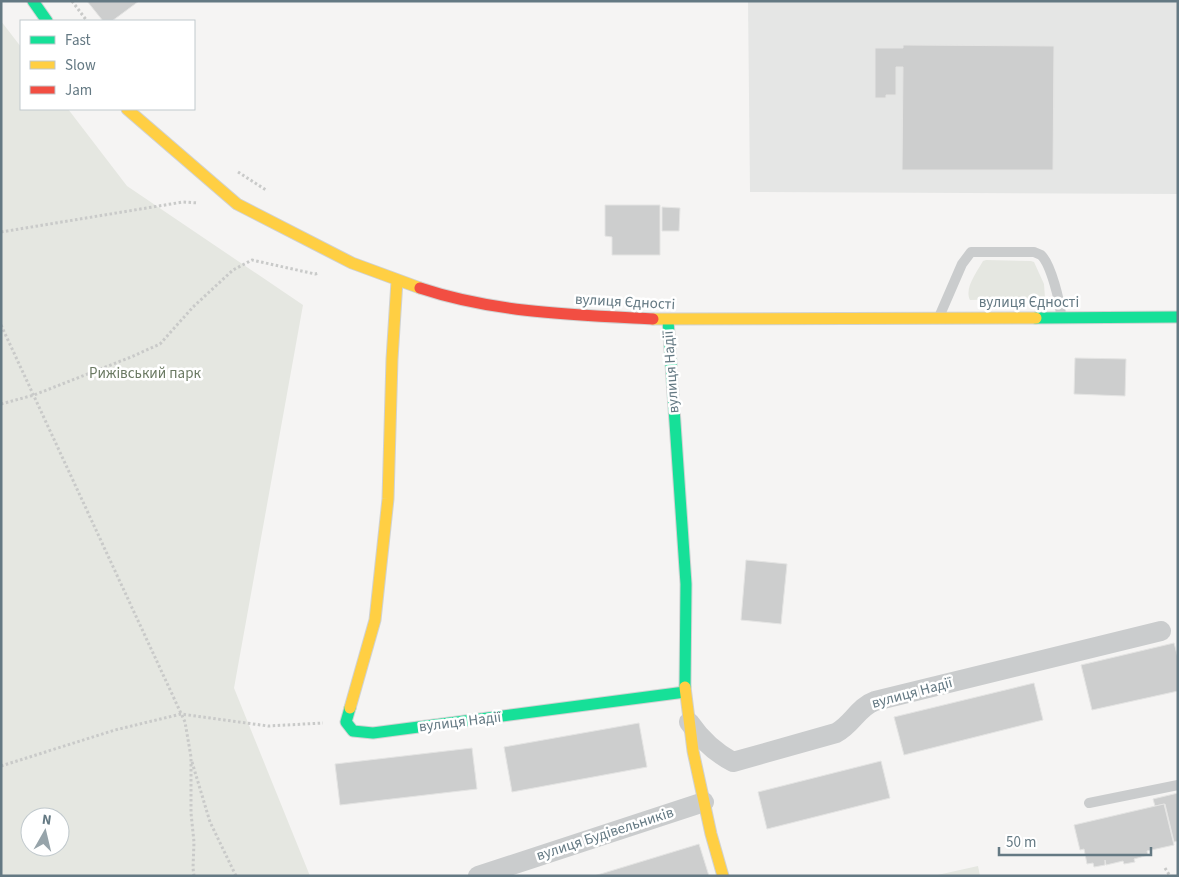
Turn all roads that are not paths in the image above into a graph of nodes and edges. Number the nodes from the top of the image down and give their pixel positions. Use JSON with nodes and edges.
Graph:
{"nodes":[{"id":1,"x":33,"y":1,"type":"edge"},
{"id":2,"x":46,"y":20,"type":"edge"},
{"id":3,"x":128,"y":110,"type":"edge"},
{"id":4,"x":398,"y":282,"type":"junction"},
{"id":5,"x":1178,"y":316,"type":"edge"},
{"id":6,"x":1061,"y":317,"type":"junction"},
{"id":7,"x":939,"y":318,"type":"junction"},
{"id":8,"x":668,"y":320,"type":"junction"},
{"id":9,"x":1161,"y":631,"type":"dead end"},
{"id":10,"x":685,"y":692,"type":"junction"},
{"id":11,"x":689,"y":722,"type":"junction"},
{"id":12,"x":1178,"y":785,"type":"edge"},
{"id":13,"x":704,"y":802,"type":"junction"},
{"id":14,"x":1090,"y":802,"type":"dead end"},
{"id":15,"x":478,"y":876,"type":"edge"},
{"id":16,"x":724,"y":876,"type":"edge"}],
"edges":[{"from":1,"to":2,"type":"street"},
{"from":3,"to":4,"type":"street","name":"вулиця Єдності"},
{"from":4,"to":8,"type":"street","name":"вулиця Єдності"},
{"from":4,"to":10,"type":"street","name":"вулиця Надії"},
{"from":5,"to":6,"type":"street","name":"вулиця Єдності"},
{"from":6,"to":7,"type":"street","name":"вулиця Єдності"},
{"from":6,"to":7,"type":"lane"},
{"from":7,"to":8,"type":"street","name":"вулиця Єдності"},
{"from":8,"to":10,"type":"street","name":"вулиця Надії"},
{"from":9,"to":11,"type":"street","name":"вулиця Надії"},
{"from":10,"to":11,"type":"street","name":"вулиця Надії"},
{"from":11,"to":13,"type":"street","name":"вулиця Надії"},
{"from":12,"to":14,"type":"lane"},
{"from":13,"to":15,"type":"street","name":"вулиця Будівельників"},
{"from":13,"to":16,"type":"street","name":"вулиця Надії"}]}
